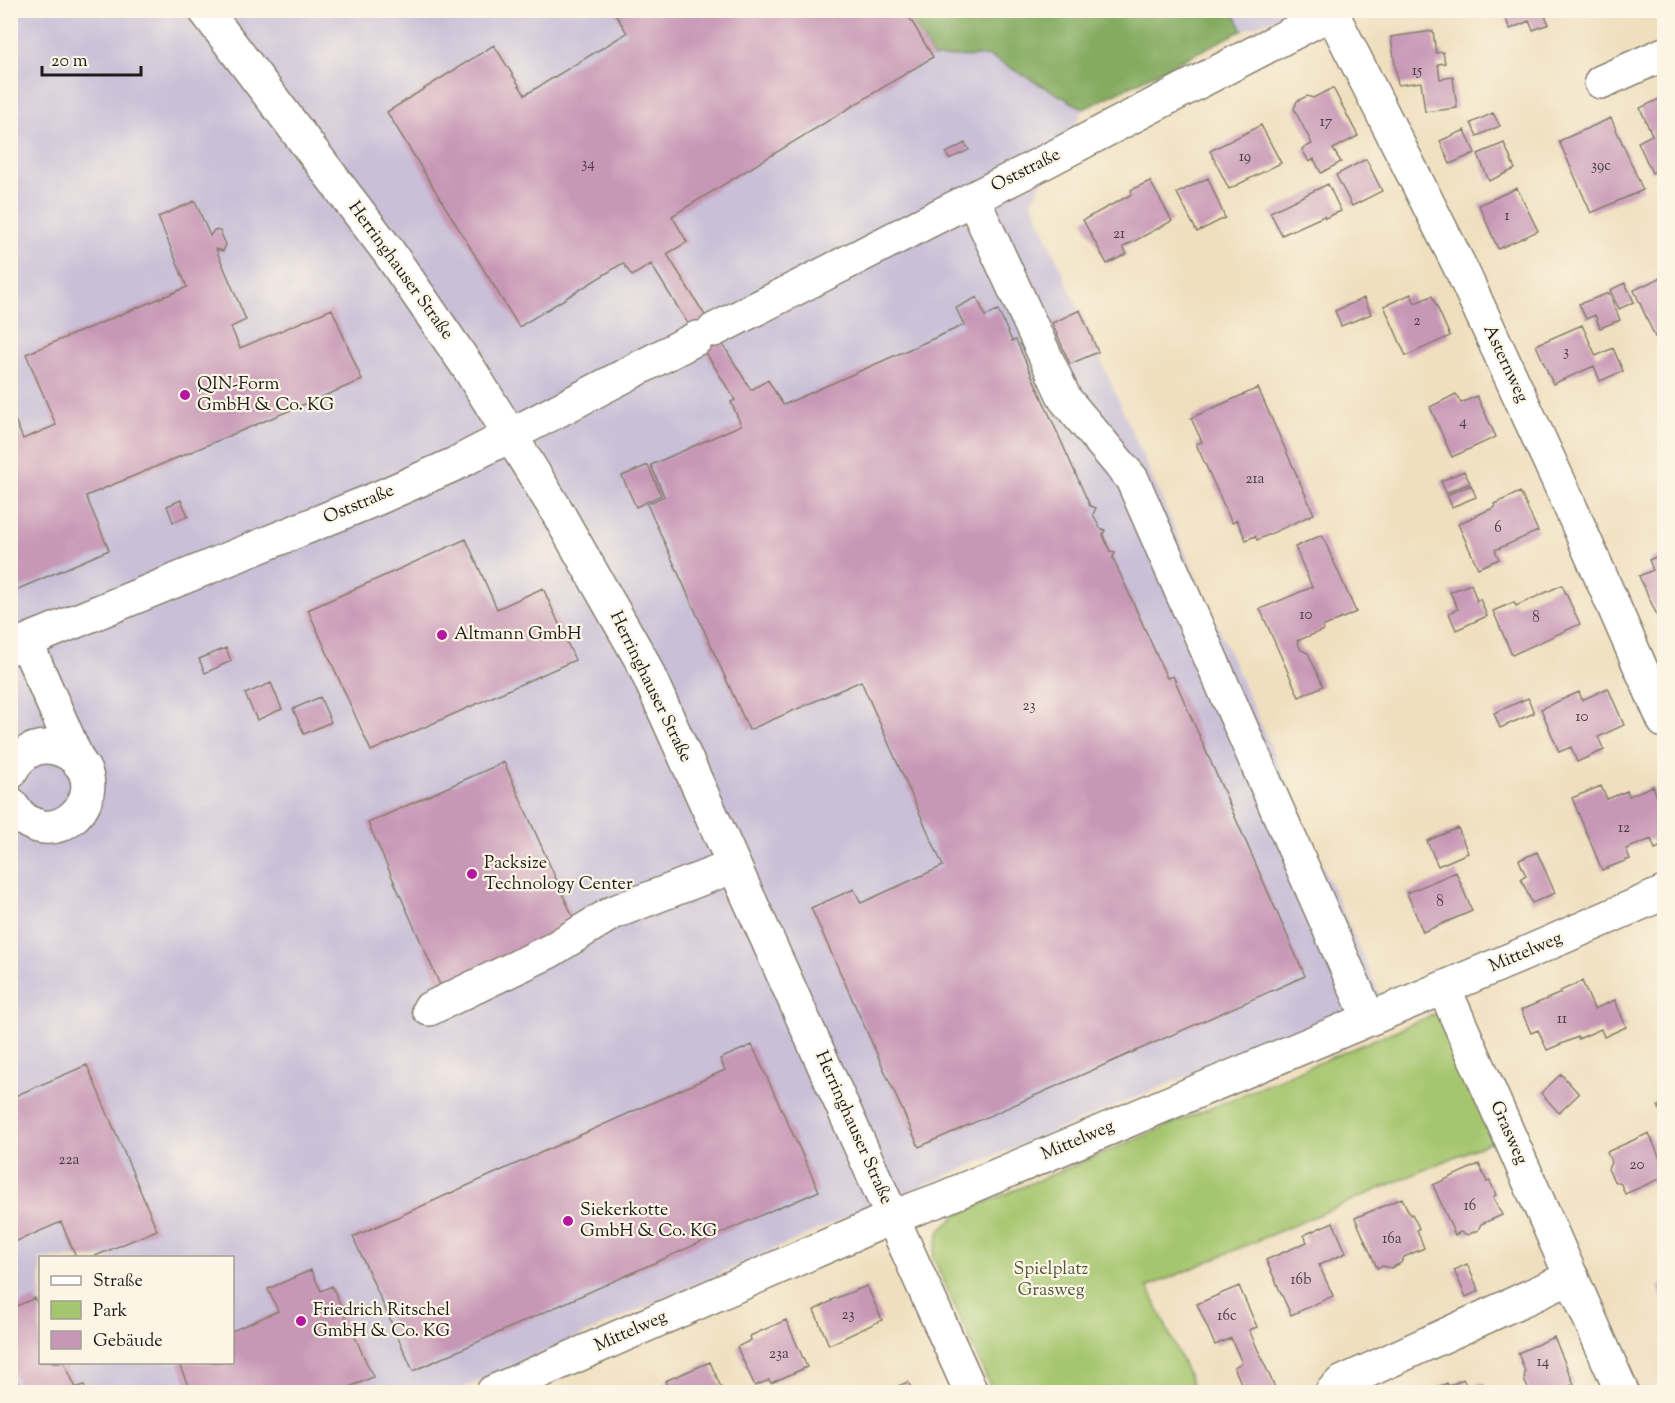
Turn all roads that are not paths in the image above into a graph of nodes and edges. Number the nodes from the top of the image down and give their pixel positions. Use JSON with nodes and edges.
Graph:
{"nodes":[{"id":1,"x":205,"y":10,"type":"edge"},
{"id":2,"x":1335,"y":12,"type":"edge"},
{"id":3,"x":1665,"y":54,"type":"edge"},
{"id":4,"x":1600,"y":82,"type":"dead end"},
{"id":5,"x":973,"y":199,"type":"junction"},
{"id":6,"x":511,"y":435,"type":"junction"},
{"id":7,"x":18,"y":645,"type":"edge"},
{"id":8,"x":1665,"y":721,"type":"edge"},
{"id":9,"x":80,"y":763,"type":"junction"},
{"id":10,"x":10,"y":773,"type":"edge"},
{"id":11,"x":10,"y":803,"type":"edge"},
{"id":12,"x":734,"y":866,"type":"junction"},
{"id":13,"x":1665,"y":893,"type":"edge"},
{"id":14,"x":1444,"y":988,"type":"junction"},
{"id":15,"x":429,"y":1009,"type":"dead end"},
{"id":16,"x":1369,"y":1019,"type":"junction"},
{"id":17,"x":893,"y":1217,"type":"junction"},
{"id":18,"x":1572,"y":1277,"type":"junction"},
{"id":19,"x":492,"y":1392,"type":"edge"},
{"id":20,"x":971,"y":1392,"type":"edge"},
{"id":21,"x":1332,"y":1392,"type":"edge"},
{"id":22,"x":1622,"y":1392,"type":"edge"}],
"edges":[{"from":1,"to":6,"type":"street","name":"Herringhauser Straße"},
{"from":2,"to":5,"type":"street","name":"Oststraße"},
{"from":2,"to":8,"type":"street","name":"Asternweg"},
{"from":3,"to":4,"type":"street"},
{"from":5,"to":6,"type":"street","name":"Oststraße"},
{"from":5,"to":16,"type":"street"},
{"from":6,"to":7,"type":"street","name":"Oststraße"},
{"from":6,"to":12,"type":"street","name":"Herringhauser Straße"},
{"from":7,"to":9,"type":"street"},
{"from":9,"to":10,"type":"street"},
{"from":9,"to":11,"type":"street"},
{"from":12,"to":15,"type":"street"},
{"from":12,"to":17,"type":"street","name":"Herringhauser Straße"},
{"from":13,"to":14,"type":"street","name":"Mittelweg"},
{"from":14,"to":16,"type":"street","name":"Mittelweg"},
{"from":14,"to":18,"type":"street","name":"Grasweg"},
{"from":16,"to":17,"type":"street","name":"Mittelweg"},
{"from":17,"to":19,"type":"street","name":"Mittelweg"},
{"from":17,"to":20,"type":"street","name":"Herringhauser Straße"},
{"from":18,"to":21,"type":"street"},
{"from":18,"to":22,"type":"street","name":"Grasweg"}]}
